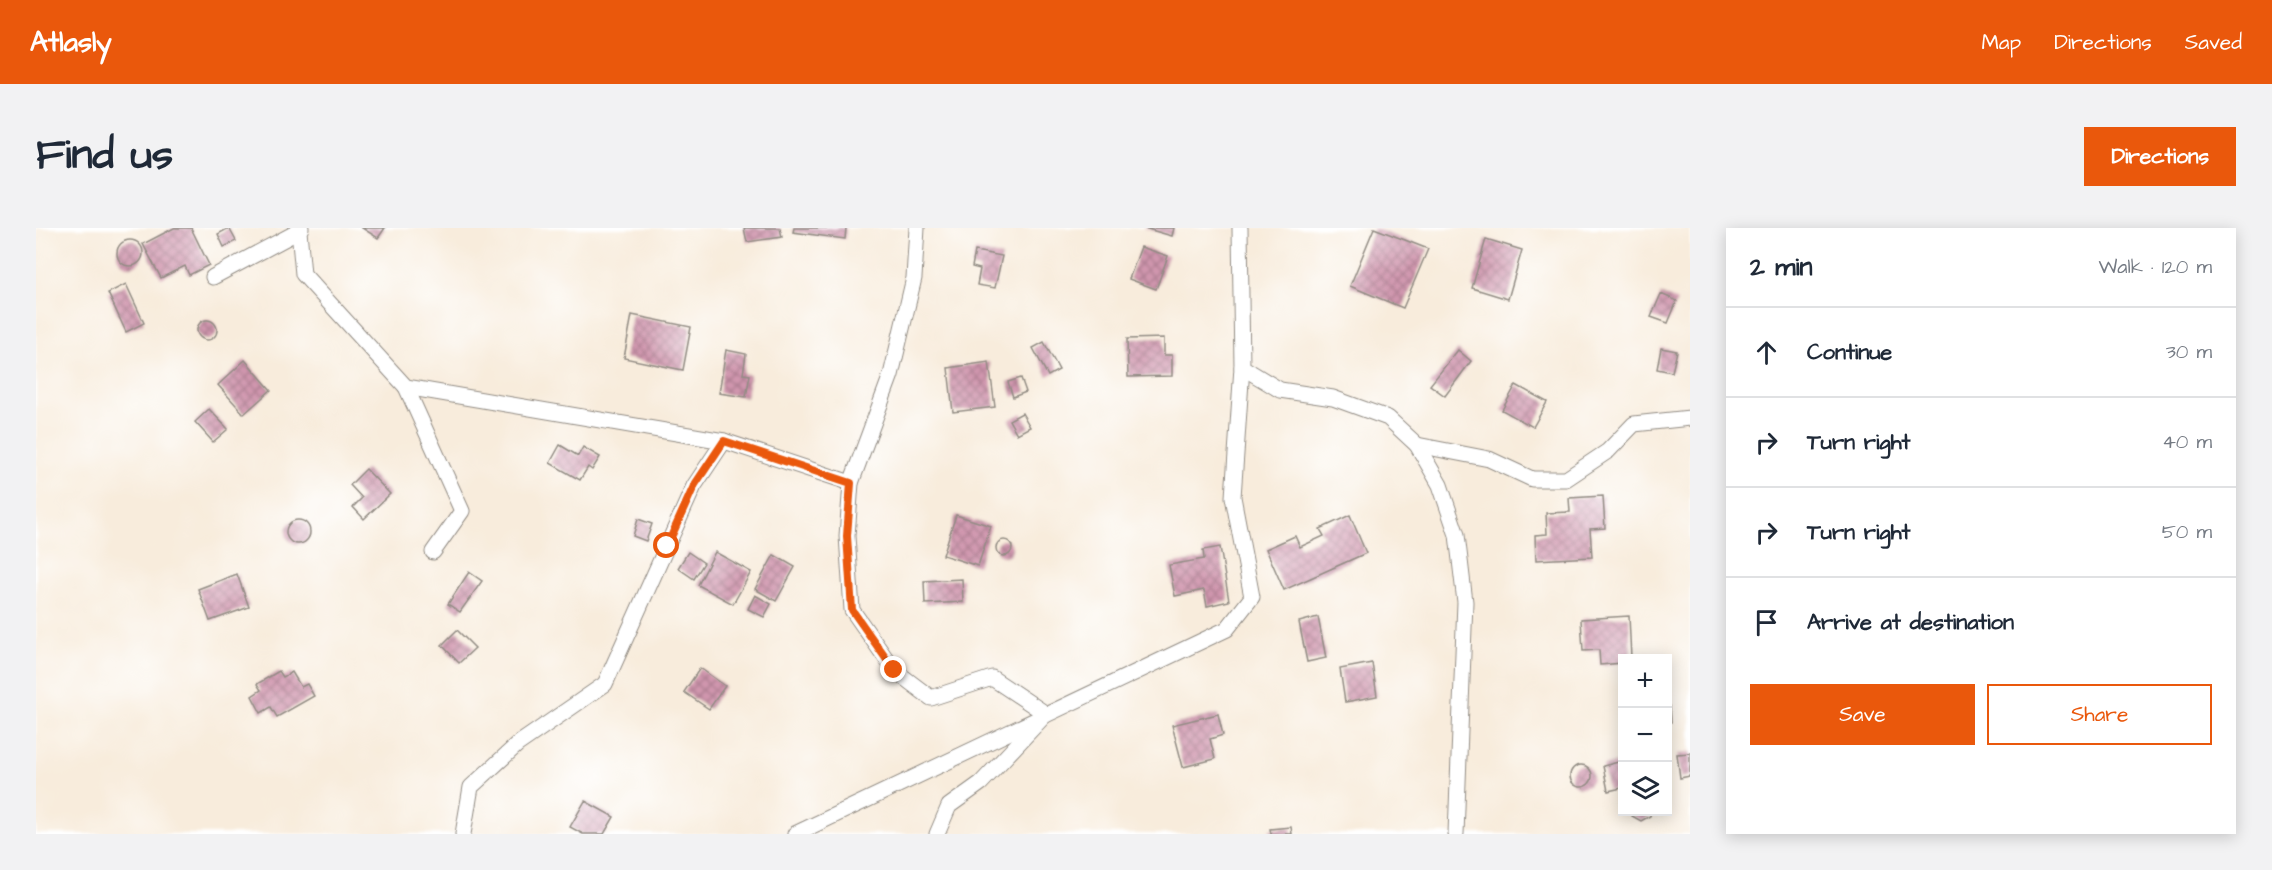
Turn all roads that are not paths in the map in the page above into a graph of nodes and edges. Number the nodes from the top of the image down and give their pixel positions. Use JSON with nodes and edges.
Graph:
{"nodes":[{"id":1,"x":917,"y":228,"type":"edge"},
{"id":2,"x":1240,"y":228,"type":"edge"},
{"id":3,"x":300,"y":229,"type":"edge"},
{"id":4,"x":213,"y":278,"type":"dead end"},
{"id":5,"x":1242,"y":368,"type":"junction"},
{"id":6,"x":406,"y":387,"type":"junction"},
{"id":7,"x":1690,"y":418,"type":"edge"},
{"id":8,"x":724,"y":441,"type":"junction"},
{"id":9,"x":1417,"y":445,"type":"junction"},
{"id":10,"x":851,"y":483,"type":"junction"},
{"id":11,"x":433,"y":552,"type":"dead end"},
{"id":12,"x":1046,"y":714,"type":"junction"},
{"id":13,"x":463,"y":834,"type":"edge"},
{"id":14,"x":795,"y":834,"type":"edge"},
{"id":15,"x":937,"y":834,"type":"edge"},
{"id":16,"x":1456,"y":834,"type":"edge"}],
"edges":[{"from":1,"to":10,"type":"lane"},
{"from":2,"to":5,"type":"lane"},
{"from":3,"to":4,"type":"lane"},
{"from":3,"to":6,"type":"lane"},
{"from":5,"to":9,"type":"lane"},
{"from":5,"to":12,"type":"lane"},
{"from":6,"to":8,"type":"lane"},
{"from":6,"to":11,"type":"lane"},
{"from":7,"to":9,"type":"lane"},
{"from":8,"to":10,"type":"lane"},
{"from":8,"to":13,"type":"lane"},
{"from":9,"to":16,"type":"lane"},
{"from":10,"to":12,"type":"lane"},
{"from":12,"to":14,"type":"lane"},
{"from":12,"to":15,"type":"lane"}]}
